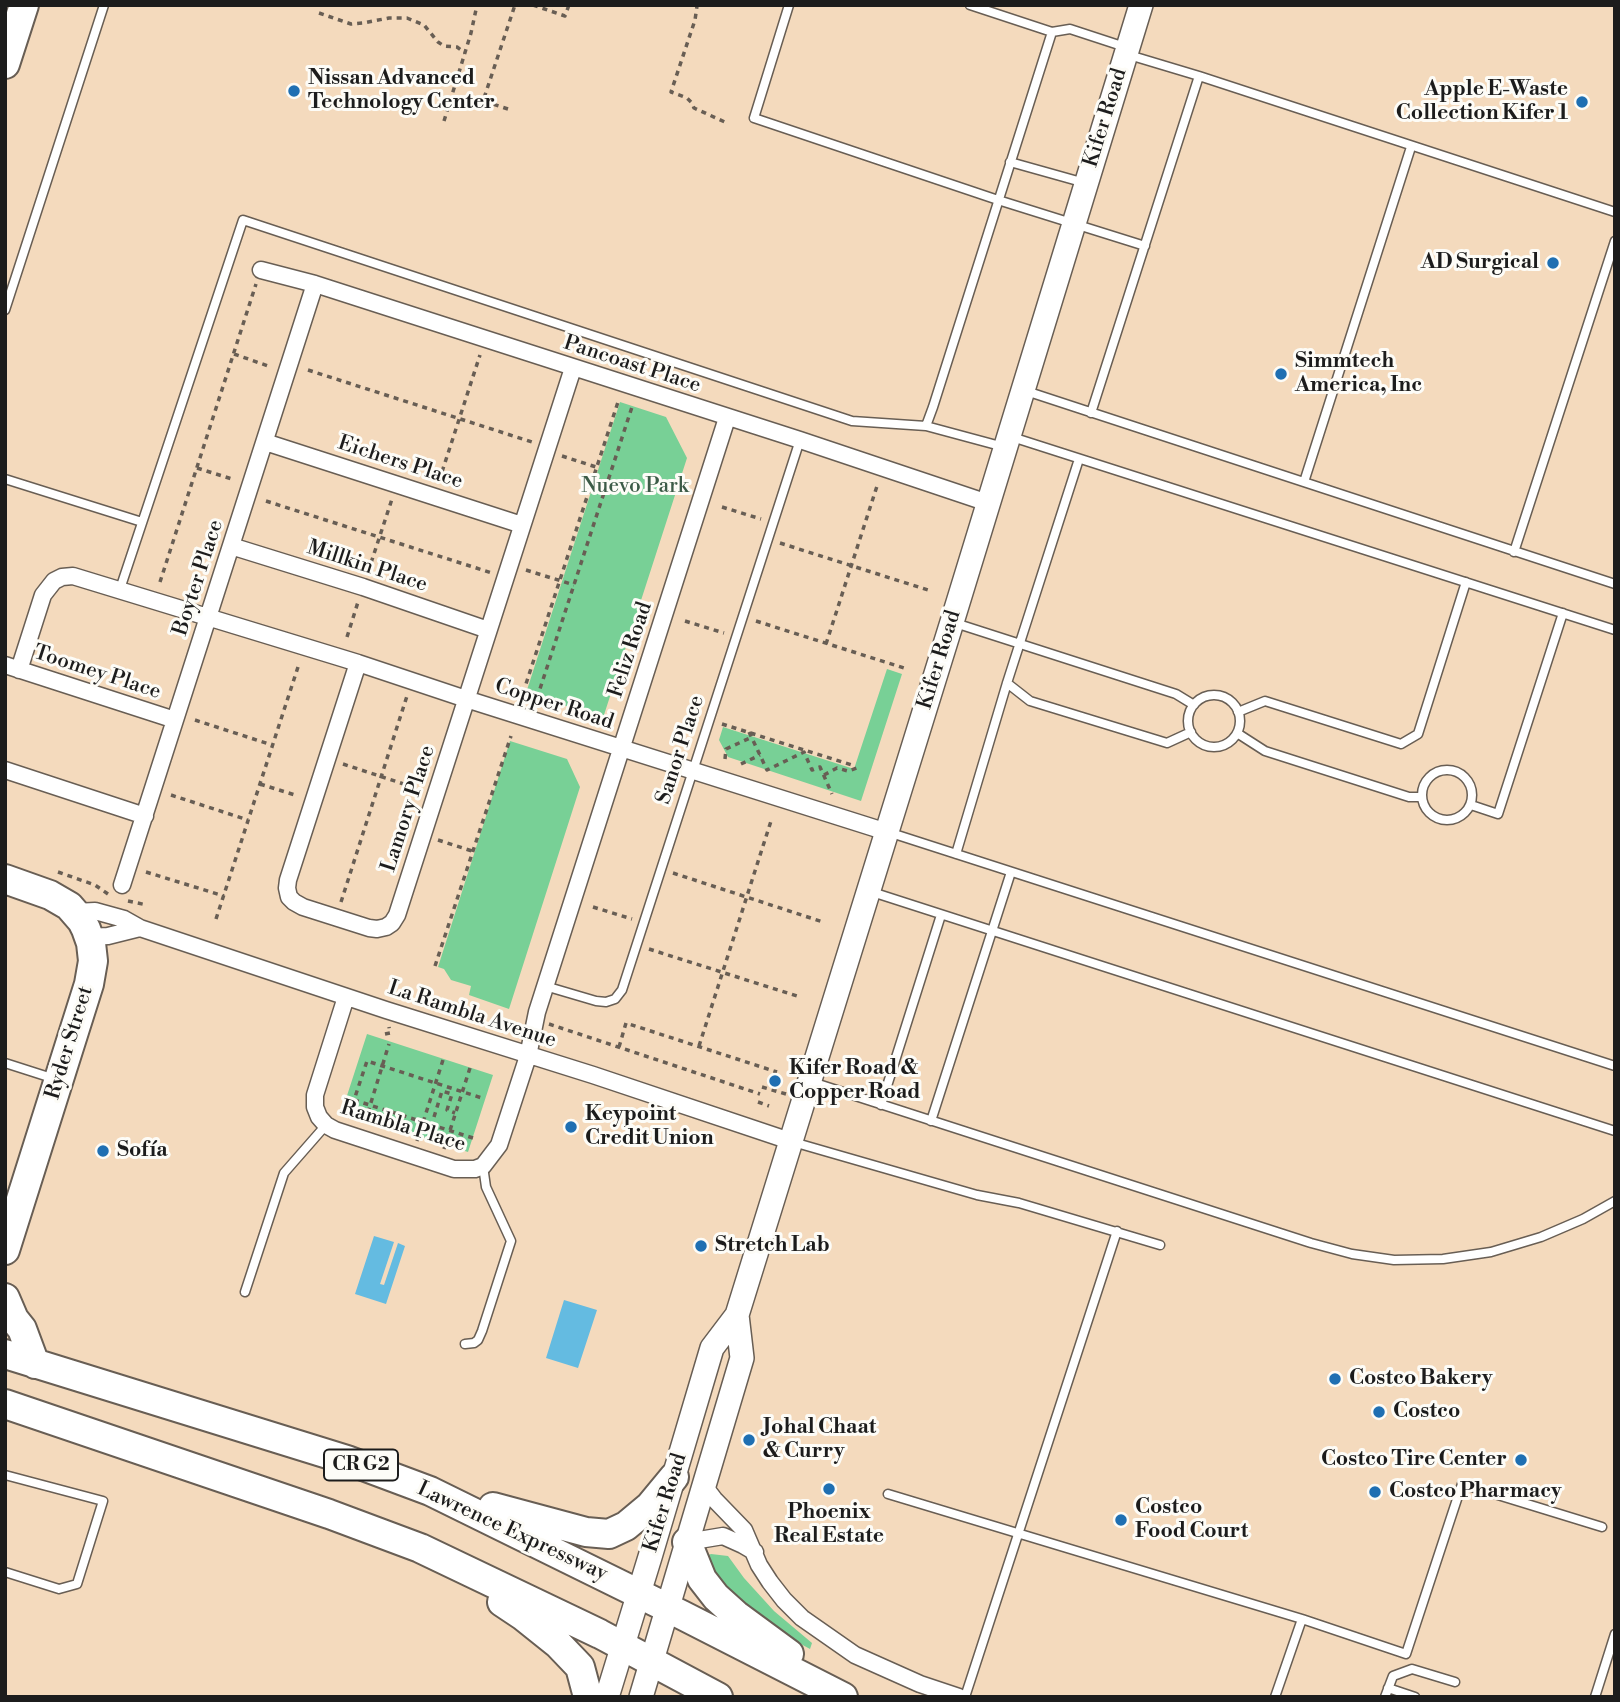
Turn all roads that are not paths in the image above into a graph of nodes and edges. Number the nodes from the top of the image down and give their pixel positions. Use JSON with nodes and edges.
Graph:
{"nodes":[{"id":1,"x":24,"y":5,"type":"edge"},
{"id":2,"x":104,"y":5,"type":"edge"},
{"id":3,"x":789,"y":5,"type":"edge"},
{"id":4,"x":970,"y":5,"type":"edge"},
{"id":5,"x":1141,"y":5,"type":"edge"},
{"id":6,"x":1052,"y":32,"type":"junction"},
{"id":7,"x":1127,"y":51,"type":"junction"},
{"id":8,"x":5,"y":64,"type":"edge"},
{"id":9,"x":1199,"y":76,"type":"junction"},
{"id":10,"x":1411,"y":147,"type":"junction"},
{"id":11,"x":1010,"y":162,"type":"junction"},
{"id":12,"x":1086,"y":184,"type":"junction"},
{"id":13,"x":998,"y":200,"type":"junction"},
{"id":14,"x":1615,"y":212,"type":"edge"},
{"id":15,"x":1074,"y":224,"type":"junction"},
{"id":16,"x":1615,"y":241,"type":"edge"},
{"id":17,"x":1145,"y":246,"type":"junction"},
{"id":18,"x":261,"y":270,"type":"road end"},
{"id":19,"x":315,"y":284,"type":"junction"},
{"id":20,"x":5,"y":310,"type":"edge"},
{"id":21,"x":573,"y":368,"type":"junction"},
{"id":22,"x":1023,"y":390,"type":"junction"},
{"id":23,"x":1091,"y":413,"type":"junction"},
{"id":24,"x":727,"y":418,"type":"junction"},
{"id":25,"x":926,"y":426,"type":"junction"},
{"id":26,"x":800,"y":440,"type":"junction"},
{"id":27,"x":264,"y":442,"type":"junction"},
{"id":28,"x":1007,"y":442,"type":"junction"},
{"id":29,"x":1079,"y":459,"type":"junction"},
{"id":30,"x":5,"y":479,"type":"edge"},
{"id":31,"x":1304,"y":482,"type":"junction"},
{"id":32,"x":988,"y":503,"type":"junction"},
{"id":33,"x":142,"y":522,"type":"junction"},
{"id":34,"x":522,"y":525,"type":"junction"},
{"id":35,"x":231,"y":546,"type":"junction"},
{"id":36,"x":1514,"y":552,"type":"junction"},
{"id":37,"x":1466,"y":582,"type":"junction"},
{"id":38,"x":1615,"y":584,"type":"edge"},
{"id":39,"x":120,"y":589,"type":"junction"},
{"id":40,"x":1563,"y":613,"type":"junction"},
{"id":41,"x":208,"y":616,"type":"junction"},
{"id":42,"x":952,"y":622,"type":"junction"},
{"id":43,"x":1615,"y":629,"type":"edge"},
{"id":44,"x":488,"y":630,"type":"junction"},
{"id":45,"x":1020,"y":645,"type":"junction"},
{"id":46,"x":358,"y":663,"type":"junction"},
{"id":47,"x":12,"y":668,"type":"edge"},
{"id":48,"x":1007,"y":683,"type":"junction"},
{"id":49,"x":466,"y":699,"type":"junction"},
{"id":50,"x":1194,"y":705,"type":"junction"},
{"id":51,"x":1238,"y":712,"type":"junction"},
{"id":52,"x":176,"y":720,"type":"junction"},
{"id":53,"x":1191,"y":732,"type":"junction"},
{"id":54,"x":1237,"y":733,"type":"junction"},
{"id":55,"x":621,"y":748,"type":"junction"},
{"id":56,"x":5,"y":770,"type":"edge"},
{"id":57,"x":692,"y":771,"type":"junction"},
{"id":58,"x":1422,"y":797,"type":"junction"},
{"id":59,"x":1471,"y":805,"type":"junction"},
{"id":60,"x":145,"y":816,"type":"junction"},
{"id":61,"x":887,"y":832,"type":"junction"},
{"id":62,"x":956,"y":854,"type":"junction"},
{"id":63,"x":1011,"y":872,"type":"junction"},
{"id":64,"x":5,"y":879,"type":"edge"},
{"id":65,"x":869,"y":892,"type":"junction"},
{"id":66,"x":121,"y":895,"type":"road end"},
{"id":67,"x":75,"y":912,"type":"junction"},
{"id":68,"x":941,"y":915,"type":"junction"},
{"id":69,"x":140,"y":928,"type":"junction"},
{"id":70,"x":992,"y":931,"type":"junction"},
{"id":71,"x":89,"y":937,"type":"junction"},
{"id":72,"x":545,"y":986,"type":"junction"},
{"id":73,"x":346,"y":997,"type":"junction"},
{"id":74,"x":528,"y":1056,"type":"junction"},
{"id":75,"x":5,"y":1063,"type":"edge"},
{"id":76,"x":1615,"y":1066,"type":"edge"},
{"id":77,"x":58,"y":1080,"type":"junction"},
{"id":78,"x":809,"y":1081,"type":"junction"},
{"id":79,"x":881,"y":1105,"type":"junction"},
{"id":80,"x":930,"y":1121,"type":"junction"},
{"id":81,"x":326,"y":1125,"type":"junction"},
{"id":82,"x":1615,"y":1131,"type":"edge"},
{"id":83,"x":790,"y":1142,"type":"junction"},
{"id":84,"x":483,"y":1166,"type":"junction"},
{"id":85,"x":1615,"y":1202,"type":"edge"},
{"id":86,"x":1117,"y":1231,"type":"junction"},
{"id":87,"x":1160,"y":1245,"type":"dead end"},
{"id":88,"x":5,"y":1250,"type":"edge"},
{"id":89,"x":245,"y":1292,"type":"dead end"},
{"id":90,"x":5,"y":1297,"type":"edge"},
{"id":91,"x":737,"y":1315,"type":"junction"},
{"id":92,"x":465,"y":1344,"type":"dead end"},
{"id":93,"x":5,"y":1354,"type":"edge"},
{"id":94,"x":35,"y":1364,"type":"junction"},
{"id":95,"x":5,"y":1404,"type":"edge"},
{"id":96,"x":19,"y":1416,"type":"edge"},
{"id":97,"x":5,"y":1475,"type":"edge"},
{"id":98,"x":674,"y":1477,"type":"junction"},
{"id":99,"x":704,"y":1486,"type":"junction"},
{"id":100,"x":430,"y":1491,"type":"junction"},
{"id":101,"x":888,"y":1494,"type":"dead end"},
{"id":102,"x":1602,"y":1527,"type":"dead end"},
{"id":103,"x":1018,"y":1533,"type":"junction"},
{"id":104,"x":687,"y":1542,"type":"junction"},
{"id":105,"x":421,"y":1548,"type":"junction"},
{"id":106,"x":755,"y":1552,"type":"junction"},
{"id":107,"x":5,"y":1572,"type":"edge"},
{"id":108,"x":638,"y":1593,"type":"junction"},
{"id":109,"x":668,"y":1608,"type":"junction"},
{"id":110,"x":1302,"y":1619,"type":"junction"},
{"id":111,"x":1615,"y":1634,"type":"edge"},
{"id":112,"x":623,"y":1645,"type":"junction"},
{"id":113,"x":652,"y":1662,"type":"junction"},
{"id":114,"x":1455,"y":1682,"type":"dead end"},
{"id":115,"x":1387,"y":1693,"type":"edge"},
{"id":116,"x":588,"y":1697,"type":"edge"},
{"id":117,"x":607,"y":1697,"type":"edge"},
{"id":118,"x":641,"y":1697,"type":"edge"},
{"id":119,"x":718,"y":1697,"type":"edge"},
{"id":120,"x":842,"y":1697,"type":"edge"},
{"id":121,"x":848,"y":1697,"type":"edge"},
{"id":122,"x":959,"y":1697,"type":"edge"},
{"id":123,"x":965,"y":1697,"type":"edge"},
{"id":124,"x":1275,"y":1697,"type":"edge"},
{"id":125,"x":1415,"y":1697,"type":"edge"},
{"id":126,"x":1595,"y":1697,"type":"edge"}],
"edges":[{"from":1,"to":8,"type":"highway"},
{"from":2,"to":20,"type":"lane"},
{"from":3,"to":13,"type":"lane"},
{"from":4,"to":6,"type":"lane"},
{"from":5,"to":7,"type":"main road","name":"Kifer Road"},
{"from":6,"to":7,"type":"lane"},
{"from":6,"to":11,"type":"lane"},
{"from":7,"to":9,"type":"lane"},
{"from":7,"to":12,"type":"main road","name":"Kifer Road"},
{"from":9,"to":10,"type":"lane"},
{"from":9,"to":17,"type":"lane"},
{"from":10,"to":14,"type":"lane"},
{"from":10,"to":31,"type":"lane"},
{"from":11,"to":12,"type":"lane"},
{"from":11,"to":13,"type":"lane"},
{"from":12,"to":15,"type":"main road","name":"Kifer Road"},
{"from":13,"to":15,"type":"lane"},
{"from":13,"to":25,"type":"lane"},
{"from":15,"to":17,"type":"lane"},
{"from":15,"to":22,"type":"main road","name":"Kifer Road"},
{"from":16,"to":36,"type":"lane"},
{"from":17,"to":23,"type":"lane"},
{"from":18,"to":19,"type":"street","name":"Pancoast Place"},
{"from":19,"to":21,"type":"street","name":"Pancoast Place"},
{"from":19,"to":27,"type":"street","name":"Boyter Place"},
{"from":21,"to":24,"type":"street","name":"Pancoast Place"},
{"from":21,"to":34,"type":"street","name":"Lamory Place"},
{"from":22,"to":23,"type":"lane"},
{"from":22,"to":28,"type":"main road","name":"Kifer Road"},
{"from":23,"to":31,"type":"lane"},
{"from":24,"to":26,"type":"street","name":"Pancoast Place"},
{"from":24,"to":55,"type":"street","name":"Feliz Road"},
{"from":25,"to":28,"type":"lane"},
{"from":25,"to":33,"type":"lane"},
{"from":26,"to":32,"type":"street","name":"Pancoast Place"},
{"from":26,"to":57,"type":"lane","name":"Sanor Place"},
{"from":27,"to":34,"type":"street","name":"Eichers Place"},
{"from":27,"to":35,"type":"street","name":"Boyter Place"},
{"from":28,"to":29,"type":"lane"},
{"from":28,"to":32,"type":"main road","name":"Kifer Road"},
{"from":29,"to":37,"type":"lane"},
{"from":29,"to":45,"type":"lane"},
{"from":30,"to":33,"type":"lane"},
{"from":31,"to":36,"type":"lane"},
{"from":32,"to":42,"type":"main road","name":"Kifer Road"},
{"from":33,"to":39,"type":"lane"},
{"from":34,"to":44,"type":"street","name":"Lamory Place"},
{"from":35,"to":41,"type":"street","name":"Boyter Place"},
{"from":35,"to":44,"type":"street","name":"Millkin Place"},
{"from":36,"to":38,"type":"lane"},
{"from":37,"to":40,"type":"lane"},
{"from":37,"to":51,"type":"lane"},
{"from":39,"to":41,"type":"street","name":"Copper Road"},
{"from":39,"to":47,"type":"street","name":"Copper Road"},
{"from":40,"to":43,"type":"lane"},
{"from":40,"to":59,"type":"lane"},
{"from":41,"to":46,"type":"street","name":"Copper Road"},
{"from":41,"to":52,"type":"street","name":"Boyter Place"},
{"from":42,"to":45,"type":"lane"},
{"from":42,"to":61,"type":"main road","name":"Kifer Road"},
{"from":44,"to":49,"type":"street","name":"Lamory Place"},
{"from":45,"to":48,"type":"lane"},
{"from":45,"to":50,"type":"lane"},
{"from":46,"to":49,"type":"street","name":"Copper Road"},
{"from":46,"to":49,"type":"street","name":"Lamory Place"},
{"from":47,"to":52,"type":"street","name":"Toomey Place"},
{"from":48,"to":53,"type":"lane"},
{"from":48,"to":62,"type":"lane"},
{"from":49,"to":55,"type":"street","name":"Copper Road"},
{"from":50,"to":51,"type":"lane"},
{"from":50,"to":53,"type":"lane"},
{"from":51,"to":54,"type":"lane"},
{"from":52,"to":60,"type":"street","name":"Boyter Place"},
{"from":53,"to":54,"type":"lane"},
{"from":54,"to":58,"type":"lane"},
{"from":55,"to":57,"type":"street","name":"Copper Road"},
{"from":55,"to":72,"type":"street","name":"Feliz Road"},
{"from":56,"to":60,"type":"street"},
{"from":57,"to":61,"type":"street","name":"Copper Road"},
{"from":57,"to":72,"type":"lane","name":"Sanor Place"},
{"from":58,"to":59,"type":"lane"},
{"from":58,"to":59,"type":"lane"},
{"from":60,"to":66,"type":"street","name":"Boyter Place"},
{"from":61,"to":62,"type":"lane"},
{"from":61,"to":65,"type":"main road","name":"Kifer Road"},
{"from":62,"to":63,"type":"lane"},
{"from":63,"to":70,"type":"lane"},
{"from":63,"to":76,"type":"lane"},
{"from":64,"to":67,"type":"highway","name":"Ryder Street"},
{"from":65,"to":68,"type":"lane"},
{"from":65,"to":78,"type":"main road","name":"Kifer Road"},
{"from":67,"to":69,"type":"street","name":"La Rambla Avenue"},
{"from":67,"to":71,"type":"highway","name":"Ryder Street"},
{"from":68,"to":70,"type":"lane"},
{"from":68,"to":79,"type":"lane"},
{"from":69,"to":71,"type":"street"},
{"from":69,"to":73,"type":"street","name":"La Rambla Avenue"},
{"from":70,"to":80,"type":"lane"},
{"from":70,"to":82,"type":"lane"},
{"from":71,"to":77,"type":"highway","name":"Ryder Street"},
{"from":72,"to":74,"type":"street","name":"Feliz Road"},
{"from":73,"to":74,"type":"street","name":"La Rambla Avenue"},
{"from":73,"to":81,"type":"street","name":"Rambla Place"},
{"from":74,"to":83,"type":"street","name":"La Rambla Avenue"},
{"from":74,"to":84,"type":"street","name":"Rambla Place"},
{"from":75,"to":77,"type":"lane"},
{"from":77,"to":88,"type":"highway","name":"Ryder Street"},
{"from":78,"to":79,"type":"lane"},
{"from":78,"to":83,"type":"main road","name":"Kifer Road"},
{"from":79,"to":80,"type":"lane"},
{"from":80,"to":85,"type":"lane"},
{"from":81,"to":84,"type":"street","name":"Rambla Place"},
{"from":81,"to":89,"type":"lane"},
{"from":83,"to":86,"type":"lane"},
{"from":83,"to":91,"type":"main road","name":"Kifer Road"},
{"from":84,"to":92,"type":"lane"},
{"from":86,"to":87,"type":"lane"},
{"from":86,"to":103,"type":"lane"},
{"from":90,"to":94,"type":"highway"},
{"from":91,"to":98,"type":"main road","name":"Kifer Road"},
{"from":91,"to":99,"type":"main road","name":"Kifer Road"},
{"from":93,"to":94,"type":"highway","name":"Lawrence Expressway","number":"CR G2"},
{"from":94,"to":100,"type":"highway","name":"Lawrence Expressway","number":"CR G2"},
{"from":95,"to":96,"type":"highway","number":"CR G2"},
{"from":96,"to":105,"type":"highway","number":"CR G2"},
{"from":97,"to":107,"type":"lane"},
{"from":98,"to":100,"type":"highway"},
{"from":98,"to":108,"type":"main road","name":"Kifer Road"},
{"from":99,"to":104,"type":"main road","name":"Kifer Road"},
{"from":99,"to":106,"type":"street"},
{"from":100,"to":108,"type":"highway","name":"Lawrence Expressway","number":"CR G2"},
{"from":101,"to":103,"type":"lane"},
{"from":102,"to":110,"type":"lane"},
{"from":103,"to":110,"type":"lane"},
{"from":103,"to":123,"type":"lane"},
{"from":104,"to":106,"type":"street"},
{"from":104,"to":109,"type":"main road","name":"Kifer Road"},
{"from":104,"to":121,"type":"highway"},
{"from":105,"to":112,"type":"highway","number":"CR G2"},
{"from":105,"to":116,"type":"highway"},
{"from":106,"to":122,"type":"street"},
{"from":108,"to":109,"type":"highway","name":"Lawrence Expressway","number":"CR G2"},
{"from":108,"to":112,"type":"main road","name":"Kifer Road"},
{"from":109,"to":113,"type":"main road","name":"Kifer Road"},
{"from":109,"to":120,"type":"highway","name":"Lawrence Expressway","number":"CR G2"},
{"from":110,"to":124,"type":"lane"},
{"from":111,"to":126,"type":"lane"},
{"from":112,"to":113,"type":"highway","number":"CR G2"},
{"from":112,"to":117,"type":"main road","name":"Kifer Road"},
{"from":113,"to":118,"type":"main road","name":"Kifer Road"},
{"from":113,"to":119,"type":"highway","number":"CR G2"},
{"from":114,"to":115,"type":"lane"},
{"from":115,"to":125,"type":"lane"}]}
